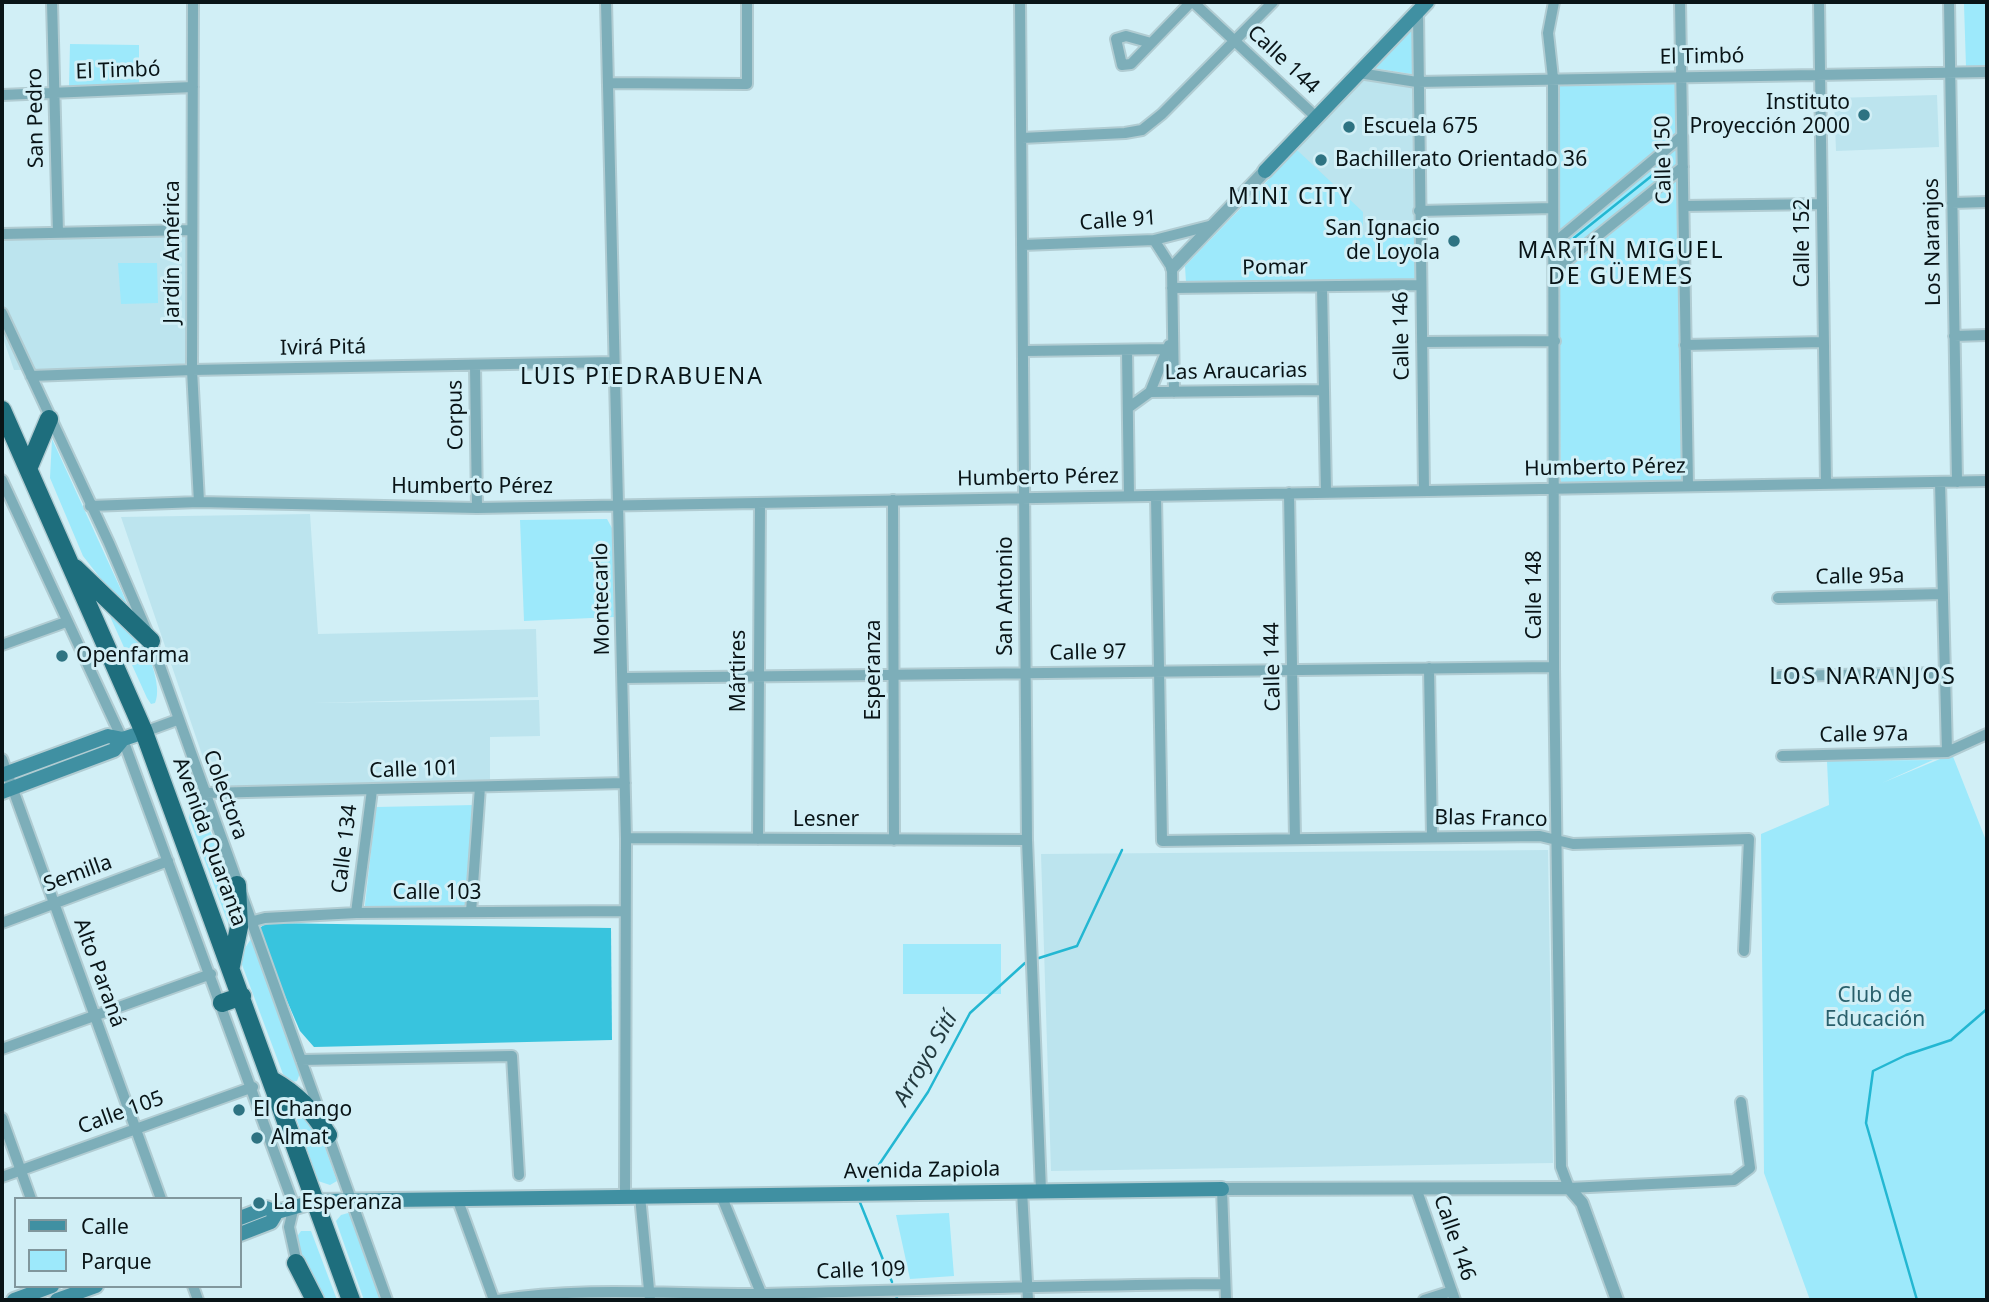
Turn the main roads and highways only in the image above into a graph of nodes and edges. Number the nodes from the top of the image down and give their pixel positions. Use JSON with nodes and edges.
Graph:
{"nodes":[{"id":1,"x":1423,"y":7,"type":"edge"},
{"id":2,"x":1265,"y":171,"type":"road end"},
{"id":3,"x":2,"y":410,"type":"edge"},
{"id":4,"x":48,"y":419,"type":"road end"},
{"id":5,"x":28,"y":470,"type":"junction"},
{"id":6,"x":69,"y":561,"type":"junction"},
{"id":7,"x":150,"y":641,"type":"road end"},
{"id":8,"x":144,"y":732,"type":"junction"},
{"id":9,"x":123,"y":738,"type":"junction"},
{"id":10,"x":3,"y":769,"type":"edge"},
{"id":11,"x":7,"y":790,"type":"edge"},
{"id":12,"x":237,"y":885,"type":"road end"},
{"id":13,"x":231,"y":966,"type":"junction"},
{"id":14,"x":242,"y":996,"type":"junction"},
{"id":15,"x":222,"y":1003,"type":"road end"},
{"id":16,"x":272,"y":1080,"type":"junction"},
{"id":17,"x":328,"y":1135,"type":"road end"},
{"id":18,"x":1222,"y":1189,"type":"road end"},
{"id":19,"x":316,"y":1201,"type":"junction"},
{"id":20,"x":277,"y":1212,"type":"junction"},
{"id":21,"x":242,"y":1217,"type":"edge"},
{"id":22,"x":242,"y":1233,"type":"edge"},
{"id":23,"x":296,"y":1263,"type":"road end"},
{"id":24,"x":47,"y":1288,"type":"edge"},
{"id":25,"x":91,"y":1288,"type":"edge"},
{"id":26,"x":64,"y":1299,"type":"edge"},
{"id":27,"x":14,"y":1300,"type":"edge"},
{"id":28,"x":315,"y":1300,"type":"edge"},
{"id":29,"x":351,"y":1300,"type":"edge"}],
"edges":[{"from":1,"to":2,"type":"main road"},
{"from":3,"to":5,"type":"highway","name":"Avenida Quaranta"},
{"from":4,"to":5,"type":"highway"},
{"from":5,"to":6,"type":"highway","name":"Avenida Quaranta"},
{"from":6,"to":7,"type":"highway"},
{"from":6,"to":8,"type":"highway","name":"Avenida Quaranta"},
{"from":8,"to":9,"type":"main road"},
{"from":8,"to":13,"type":"highway","name":"Avenida Quaranta"},
{"from":9,"to":10,"type":"main road"},
{"from":9,"to":11,"type":"main road"},
{"from":12,"to":13,"type":"highway"},
{"from":13,"to":14,"type":"highway","name":"Avenida Quaranta"},
{"from":14,"to":15,"type":"highway"},
{"from":14,"to":16,"type":"highway","name":"Avenida Quaranta"},
{"from":16,"to":17,"type":"highway"},
{"from":16,"to":19,"type":"highway","name":"Avenida Quaranta"},
{"from":18,"to":19,"type":"main road","name":"Avenida Zapiola"},
{"from":19,"to":20,"type":"main road","name":"Avenida Zapiola"},
{"from":19,"to":29,"type":"highway","name":"Avenida Quaranta"},
{"from":20,"to":21,"type":"main road","name":"Avenida Zapiola"},
{"from":20,"to":22,"type":"main road","name":"Avenida Zapiola"},
{"from":23,"to":28,"type":"highway"},
{"from":24,"to":27,"type":"main road"},
{"from":25,"to":26,"type":"main road"}]}
